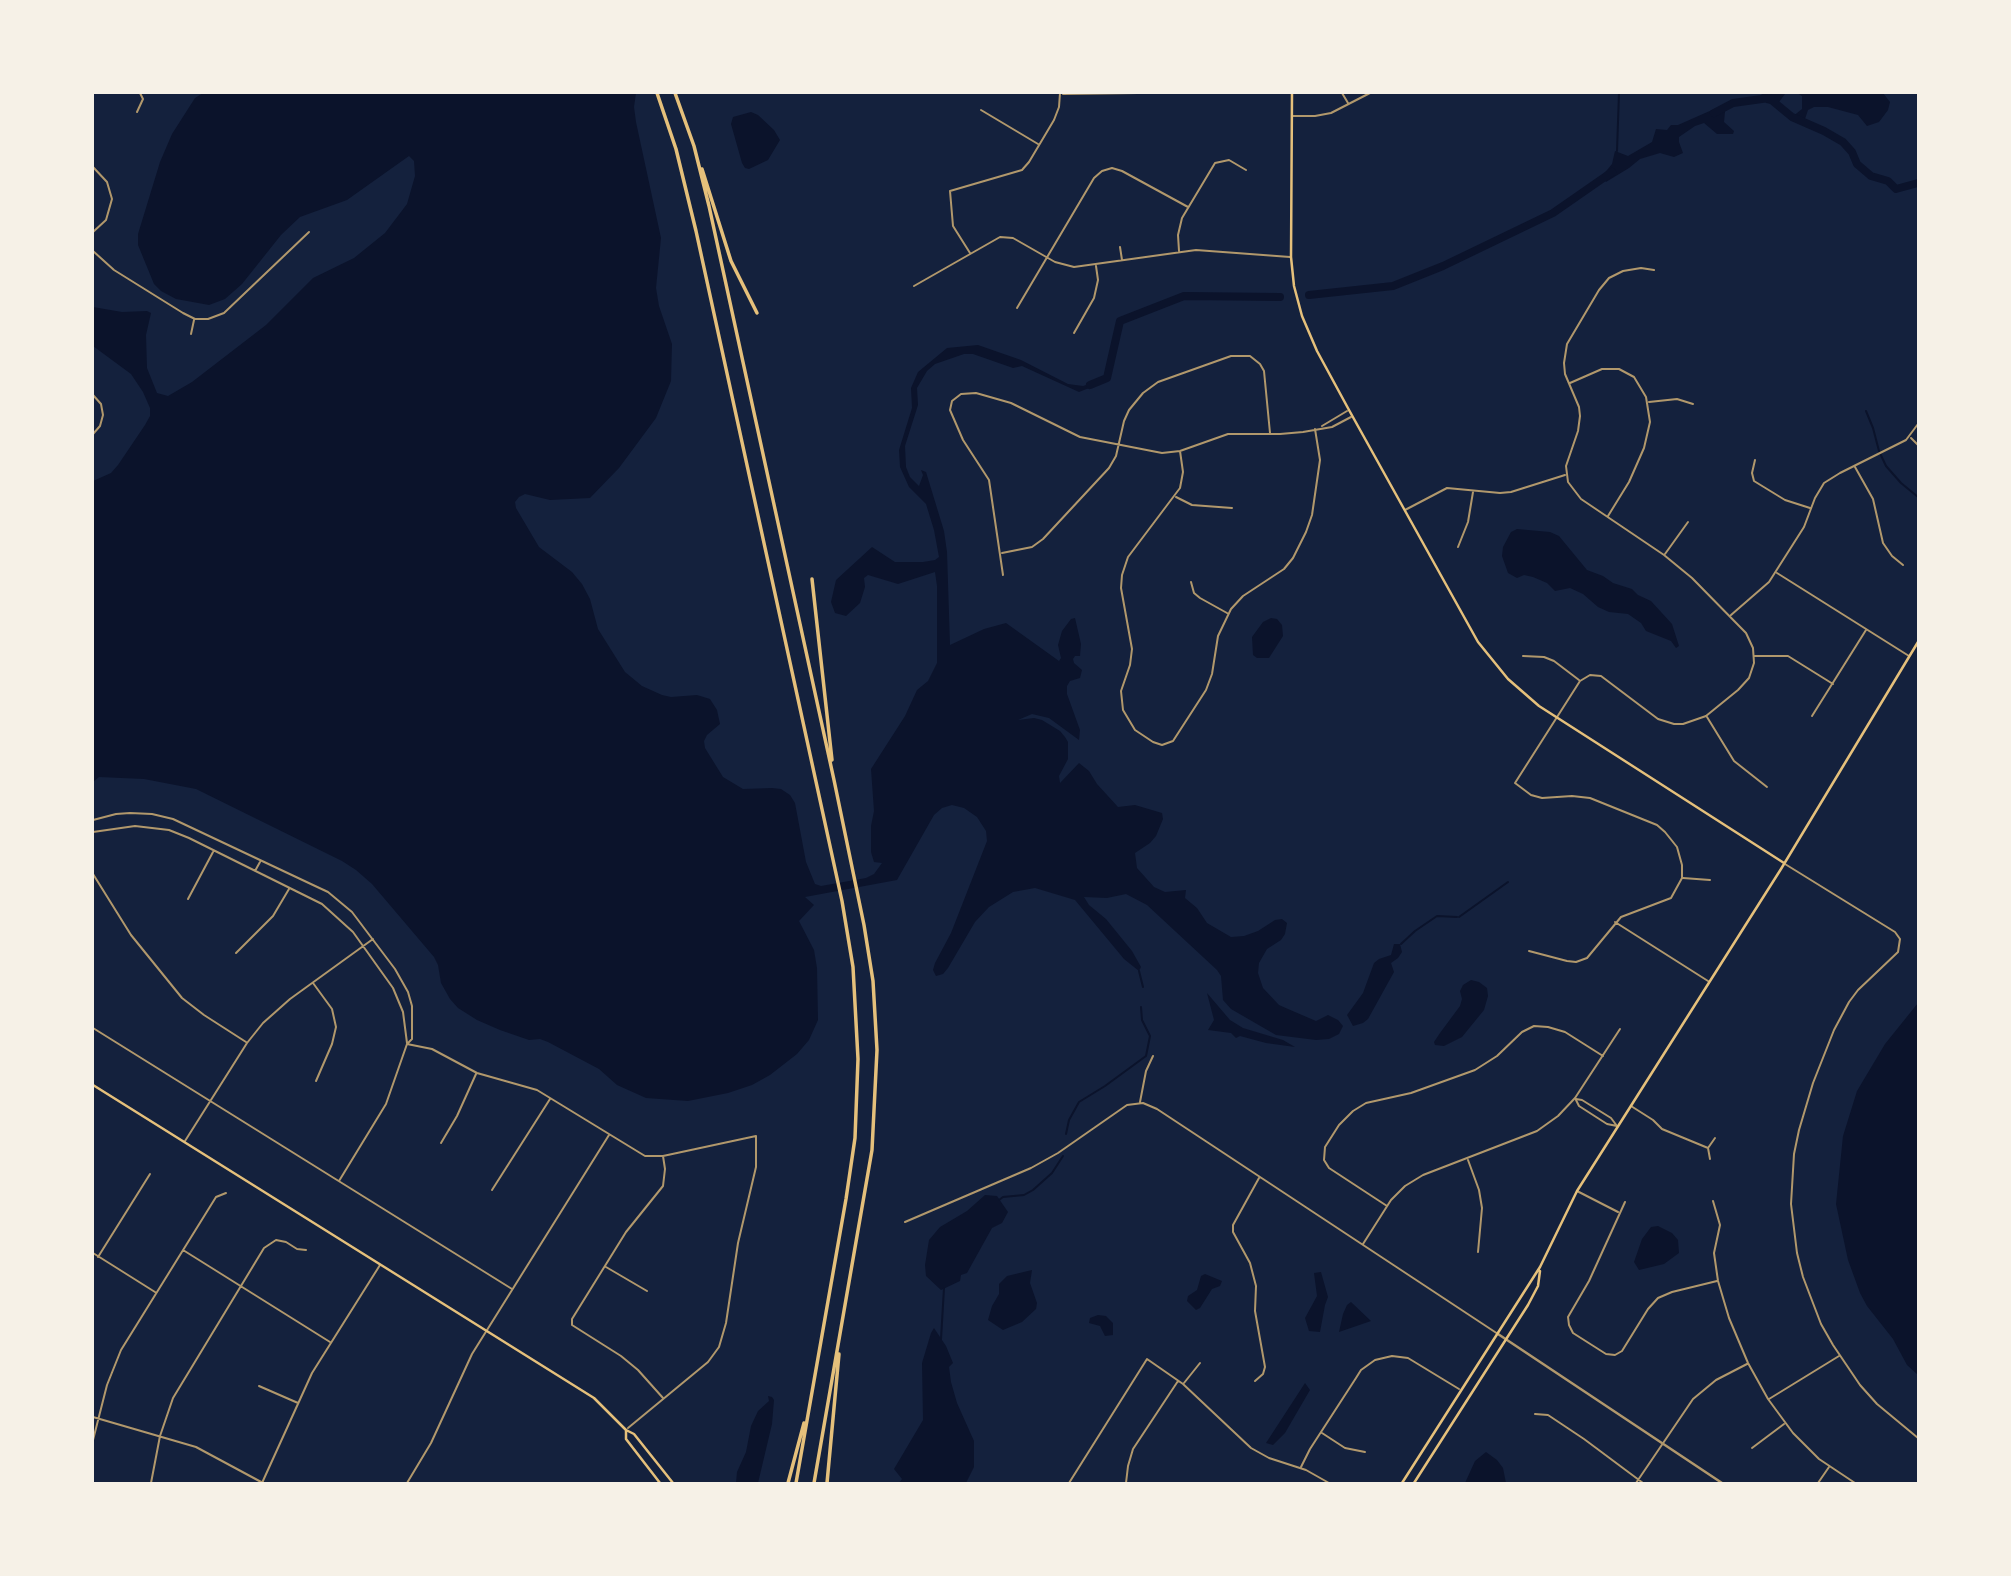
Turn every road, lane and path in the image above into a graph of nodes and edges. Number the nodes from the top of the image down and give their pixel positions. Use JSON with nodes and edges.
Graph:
{"nodes":[{"id":1,"x":140,"y":93,"type":"edge"},
{"id":2,"x":657,"y":93,"type":"edge"},
{"id":3,"x":675,"y":93,"type":"edge"},
{"id":4,"x":1138,"y":93,"type":"edge"},
{"id":5,"x":1292,"y":93,"type":"edge"},
{"id":6,"x":1342,"y":93,"type":"edge"},
{"id":7,"x":1370,"y":93,"type":"edge"},
{"id":8,"x":1060,"y":94,"type":"edge"},
{"id":9,"x":1349,"y":104,"type":"junction"},
{"id":10,"x":981,"y":110,"type":"dead end"},
{"id":11,"x":137,"y":112,"type":"dead end"},
{"id":12,"x":1292,"y":116,"type":"junction"},
{"id":13,"x":1039,"y":145,"type":"junction"},
{"id":14,"x":694,"y":146,"type":"junction"},
{"id":15,"x":93,"y":167,"type":"edge"},
{"id":16,"x":1246,"y":170,"type":"dead end"},
{"id":17,"x":1188,"y":206,"type":"junction"},
{"id":18,"x":93,"y":232,"type":"edge"},
{"id":19,"x":309,"y":232,"type":"dead end"},
{"id":20,"x":1120,"y":247,"type":"dead end"},
{"id":21,"x":93,"y":251,"type":"edge"},
{"id":22,"x":1180,"y":252,"type":"junction"},
{"id":23,"x":970,"y":253,"type":"junction"},
{"id":24,"x":1046,"y":257,"type":"junction"},
{"id":25,"x":1291,"y":257,"type":"junction"},
{"id":26,"x":1122,"y":261,"type":"junction"},
{"id":27,"x":1096,"y":265,"type":"junction"},
{"id":28,"x":1654,"y":270,"type":"dead end"},
{"id":29,"x":914,"y":286,"type":"dead end"},
{"id":30,"x":1017,"y":307,"type":"dead end"},
{"id":31,"x":757,"y":313,"type":"dead end"},
{"id":32,"x":195,"y":319,"type":"junction"},
{"id":33,"x":1074,"y":332,"type":"dead end"},
{"id":34,"x":191,"y":334,"type":"dead end"},
{"id":35,"x":1569,"y":384,"type":"junction"},
{"id":36,"x":93,"y":395,"type":"edge"},
{"id":37,"x":1648,"y":402,"type":"junction"},
{"id":38,"x":1693,"y":404,"type":"dead end"},
{"id":39,"x":1349,"y":410,"type":"junction"},
{"id":40,"x":1352,"y":416,"type":"junction"},
{"id":41,"x":1918,"y":424,"type":"edge"},
{"id":42,"x":1322,"y":427,"type":"junction"},
{"id":43,"x":1315,"y":429,"type":"junction"},
{"id":44,"x":93,"y":434,"type":"edge"},
{"id":45,"x":1270,"y":434,"type":"junction"},
{"id":46,"x":1910,"y":437,"type":"junction"},
{"id":47,"x":1119,"y":445,"type":"junction"},
{"id":48,"x":1918,"y":445,"type":"edge"},
{"id":49,"x":1180,"y":451,"type":"junction"},
{"id":50,"x":1755,"y":460,"type":"dead end"},
{"id":51,"x":1854,"y":466,"type":"junction"},
{"id":52,"x":1566,"y":474,"type":"junction"},
{"id":53,"x":1474,"y":491,"type":"junction"},
{"id":54,"x":1175,"y":496,"type":"junction"},
{"id":55,"x":1232,"y":508,"type":"dead end"},
{"id":56,"x":1811,"y":508,"type":"junction"},
{"id":57,"x":1404,"y":510,"type":"junction"},
{"id":58,"x":1608,"y":517,"type":"junction"},
{"id":59,"x":1688,"y":522,"type":"dead end"},
{"id":60,"x":1458,"y":547,"type":"dead end"},
{"id":61,"x":1000,"y":553,"type":"junction"},
{"id":62,"x":1664,"y":555,"type":"junction"},
{"id":63,"x":1903,"y":565,"type":"dead end"},
{"id":64,"x":1776,"y":572,"type":"junction"},
{"id":65,"x":1003,"y":575,"type":"dead end"},
{"id":66,"x":812,"y":579,"type":"dead end"},
{"id":67,"x":1191,"y":582,"type":"dead end"},
{"id":68,"x":1228,"y":613,"type":"junction"},
{"id":69,"x":1730,"y":615,"type":"junction"},
{"id":70,"x":1867,"y":629,"type":"junction"},
{"id":71,"x":1918,"y":642,"type":"edge"},
{"id":72,"x":1523,"y":656,"type":"dead end"},
{"id":73,"x":1754,"y":656,"type":"junction"},
{"id":74,"x":1910,"y":656,"type":"junction"},
{"id":75,"x":1580,"y":681,"type":"junction"},
{"id":76,"x":1833,"y":684,"type":"junction"},
{"id":77,"x":1706,"y":716,"type":"junction"},
{"id":78,"x":1812,"y":716,"type":"dead end"},
{"id":79,"x":1557,"y":718,"type":"junction"},
{"id":80,"x":834,"y":780,"type":"junction"},
{"id":81,"x":1767,"y":787,"type":"dead end"},
{"id":82,"x":93,"y":820,"type":"edge"},
{"id":83,"x":93,"y":832,"type":"edge"},
{"id":84,"x":214,"y":851,"type":"junction"},
{"id":85,"x":260,"y":861,"type":"junction"},
{"id":86,"x":1784,"y":863,"type":"junction"},
{"id":87,"x":255,"y":871,"type":"junction"},
{"id":88,"x":93,"y":874,"type":"edge"},
{"id":89,"x":1682,"y":878,"type":"junction"},
{"id":90,"x":1710,"y":880,"type":"dead end"},
{"id":91,"x":289,"y":888,"type":"junction"},
{"id":92,"x":188,"y":899,"type":"dead end"},
{"id":93,"x":1615,"y":922,"type":"junction"},
{"id":94,"x":373,"y":939,"type":"junction"},
{"id":95,"x":363,"y":946,"type":"junction"},
{"id":96,"x":1529,"y":951,"type":"dead end"},
{"id":97,"x":236,"y":953,"type":"dead end"},
{"id":98,"x":1709,"y":981,"type":"junction"},
{"id":99,"x":312,"y":982,"type":"junction"},
{"id":100,"x":93,"y":1028,"type":"edge"},
{"id":101,"x":1620,"y":1029,"type":"dead end"},
{"id":102,"x":247,"y":1043,"type":"junction"},
{"id":103,"x":407,"y":1044,"type":"junction"},
{"id":104,"x":1153,"y":1056,"type":"dead end"},
{"id":105,"x":1603,"y":1056,"type":"junction"},
{"id":106,"x":477,"y":1073,"type":"junction"},
{"id":107,"x":316,"y":1081,"type":"dead end"},
{"id":108,"x":93,"y":1085,"type":"edge"},
{"id":109,"x":551,"y":1098,"type":"junction"},
{"id":110,"x":1575,"y":1098,"type":"junction"},
{"id":111,"x":210,"y":1101,"type":"junction"},
{"id":112,"x":1140,"y":1103,"type":"junction"},
{"id":113,"x":1631,"y":1106,"type":"junction"},
{"id":114,"x":1618,"y":1126,"type":"junction"},
{"id":115,"x":610,"y":1134,"type":"junction"},
{"id":116,"x":1715,"y":1138,"type":"dead end"},
{"id":117,"x":184,"y":1142,"type":"junction"},
{"id":118,"x":441,"y":1143,"type":"dead end"},
{"id":119,"x":1708,"y":1148,"type":"junction"},
{"id":120,"x":663,"y":1156,"type":"junction"},
{"id":121,"x":1468,"y":1159,"type":"junction"},
{"id":122,"x":1710,"y":1159,"type":"dead end"},
{"id":123,"x":150,"y":1174,"type":"dead end"},
{"id":124,"x":1260,"y":1177,"type":"junction"},
{"id":125,"x":339,"y":1181,"type":"junction"},
{"id":126,"x":492,"y":1190,"type":"dead end"},
{"id":127,"x":1577,"y":1191,"type":"junction"},
{"id":128,"x":226,"y":1193,"type":"dead end"},
{"id":129,"x":1713,"y":1201,"type":"dead end"},
{"id":130,"x":1625,"y":1202,"type":"dead end"},
{"id":131,"x":1387,"y":1206,"type":"junction"},
{"id":132,"x":1619,"y":1213,"type":"junction"},
{"id":133,"x":905,"y":1222,"type":"dead end"},
{"id":134,"x":1362,"y":1244,"type":"junction"},
{"id":135,"x":183,"y":1250,"type":"junction"},
{"id":136,"x":306,"y":1250,"type":"dead end"},
{"id":137,"x":1478,"y":1252,"type":"dead end"},
{"id":138,"x":93,"y":1253,"type":"edge"},
{"id":139,"x":98,"y":1257,"type":"junction"},
{"id":140,"x":380,"y":1264,"type":"junction"},
{"id":141,"x":605,"y":1267,"type":"junction"},
{"id":142,"x":1540,"y":1268,"type":"junction"},
{"id":143,"x":1718,"y":1281,"type":"junction"},
{"id":144,"x":240,"y":1286,"type":"junction"},
{"id":145,"x":512,"y":1289,"type":"junction"},
{"id":146,"x":647,"y":1291,"type":"dead end"},
{"id":147,"x":156,"y":1293,"type":"junction"},
{"id":148,"x":487,"y":1330,"type":"junction"},
{"id":149,"x":1497,"y":1334,"type":"junction"},
{"id":150,"x":1506,"y":1340,"type":"junction"},
{"id":151,"x":840,"y":1341,"type":"junction"},
{"id":152,"x":331,"y":1343,"type":"junction"},
{"id":153,"x":1839,"y":1356,"type":"junction"},
{"id":154,"x":1200,"y":1363,"type":"dead end"},
{"id":155,"x":1748,"y":1363,"type":"junction"},
{"id":156,"x":1179,"y":1380,"type":"junction"},
{"id":157,"x":1255,"y":1381,"type":"dead end"},
{"id":158,"x":1183,"y":1384,"type":"junction"},
{"id":159,"x":260,"y":1386,"type":"dead end"},
{"id":160,"x":1462,"y":1391,"type":"junction"},
{"id":161,"x":664,"y":1399,"type":"junction"},
{"id":162,"x":1769,"y":1399,"type":"junction"},
{"id":163,"x":299,"y":1403,"type":"junction"},
{"id":164,"x":809,"y":1407,"type":"junction"},
{"id":165,"x":1535,"y":1414,"type":"dead end"},
{"id":166,"x":93,"y":1417,"type":"edge"},
{"id":167,"x":98,"y":1419,"type":"junction"},
{"id":168,"x":1785,"y":1423,"type":"junction"},
{"id":169,"x":626,"y":1430,"type":"junction"},
{"id":170,"x":1321,"y":1433,"type":"junction"},
{"id":171,"x":160,"y":1436,"type":"junction"},
{"id":172,"x":1918,"y":1438,"type":"edge"},
{"id":173,"x":93,"y":1440,"type":"edge"},
{"id":174,"x":1662,"y":1443,"type":"junction"},
{"id":175,"x":1752,"y":1448,"type":"dead end"},
{"id":176,"x":1365,"y":1452,"type":"dead end"},
{"id":177,"x":1829,"y":1466,"type":"junction"},
{"id":178,"x":1301,"y":1468,"type":"junction"},
{"id":179,"x":1637,"y":1482,"type":"edge"},
{"id":180,"x":150,"y":1483,"type":"edge"},
{"id":181,"x":262,"y":1483,"type":"edge"},
{"id":182,"x":407,"y":1483,"type":"edge"},
{"id":183,"x":660,"y":1483,"type":"edge"},
{"id":184,"x":673,"y":1483,"type":"edge"},
{"id":185,"x":788,"y":1483,"type":"edge"},
{"id":186,"x":796,"y":1483,"type":"edge"},
{"id":187,"x":814,"y":1483,"type":"edge"},
{"id":188,"x":827,"y":1483,"type":"edge"},
{"id":189,"x":1069,"y":1483,"type":"edge"},
{"id":190,"x":1126,"y":1483,"type":"edge"},
{"id":191,"x":1329,"y":1483,"type":"edge"},
{"id":192,"x":1402,"y":1483,"type":"edge"},
{"id":193,"x":1414,"y":1483,"type":"edge"},
{"id":194,"x":1643,"y":1483,"type":"edge"},
{"id":195,"x":1722,"y":1483,"type":"edge"},
{"id":196,"x":1818,"y":1483,"type":"edge"},
{"id":197,"x":1855,"y":1483,"type":"edge"}],
"edges":[{"from":1,"to":11,"type":"street"},
{"from":2,"to":164,"type":"highway"},
{"from":3,"to":14,"type":"highway"},
{"from":4,"to":8,"type":"street"},
{"from":5,"to":12,"type":"main road"},
{"from":6,"to":9,"type":"street"},
{"from":7,"to":9,"type":"street"},
{"from":8,"to":13,"type":"street"},
{"from":9,"to":12,"type":"street"},
{"from":10,"to":13,"type":"street"},
{"from":12,"to":25,"type":"main road"},
{"from":13,"to":23,"type":"street"},
{"from":14,"to":31,"type":"highway"},
{"from":14,"to":80,"type":"highway"},
{"from":15,"to":18,"type":"street"},
{"from":16,"to":17,"type":"street"},
{"from":17,"to":22,"type":"street"},
{"from":17,"to":24,"type":"street"},
{"from":19,"to":32,"type":"street"},
{"from":20,"to":26,"type":"street"},
{"from":21,"to":32,"type":"street"},
{"from":22,"to":25,"type":"street"},
{"from":22,"to":26,"type":"street"},
{"from":23,"to":24,"type":"street"},
{"from":23,"to":29,"type":"street"},
{"from":24,"to":27,"type":"street"},
{"from":24,"to":30,"type":"street"},
{"from":25,"to":39,"type":"main road"},
{"from":26,"to":27,"type":"street"},
{"from":27,"to":33,"type":"street"},
{"from":28,"to":35,"type":"street"},
{"from":32,"to":34,"type":"street"},
{"from":35,"to":37,"type":"street"},
{"from":35,"to":52,"type":"street"},
{"from":36,"to":44,"type":"street"},
{"from":37,"to":38,"type":"street"},
{"from":37,"to":58,"type":"street"},
{"from":39,"to":40,"type":"main road"},
{"from":39,"to":42,"type":"street"},
{"from":40,"to":42,"type":"street"},
{"from":40,"to":57,"type":"main road"},
{"from":41,"to":46,"type":"street"},
{"from":42,"to":43,"type":"street"},
{"from":43,"to":45,"type":"street"},
{"from":43,"to":68,"type":"street"},
{"from":45,"to":47,"type":"street"},
{"from":45,"to":49,"type":"street"},
{"from":46,"to":48,"type":"street"},
{"from":46,"to":51,"type":"street"},
{"from":47,"to":49,"type":"street"},
{"from":47,"to":61,"type":"street"},
{"from":47,"to":61,"type":"street"},
{"from":49,"to":54,"type":"street"},
{"from":50,"to":56,"type":"street"},
{"from":51,"to":56,"type":"street"},
{"from":51,"to":63,"type":"street"},
{"from":52,"to":53,"type":"street"},
{"from":52,"to":58,"type":"street"},
{"from":53,"to":57,"type":"street"},
{"from":53,"to":60,"type":"street"},
{"from":54,"to":55,"type":"street"},
{"from":54,"to":68,"type":"street"},
{"from":56,"to":64,"type":"street"},
{"from":57,"to":79,"type":"main road"},
{"from":58,"to":62,"type":"street"},
{"from":59,"to":62,"type":"street"},
{"from":61,"to":65,"type":"street"},
{"from":62,"to":69,"type":"street"},
{"from":64,"to":69,"type":"street"},
{"from":64,"to":70,"type":"street"},
{"from":66,"to":80,"type":"highway"},
{"from":67,"to":68,"type":"street"},
{"from":69,"to":73,"type":"street"},
{"from":70,"to":74,"type":"street"},
{"from":70,"to":76,"type":"street"},
{"from":71,"to":74,"type":"main road"},
{"from":72,"to":75,"type":"street"},
{"from":73,"to":76,"type":"street"},
{"from":73,"to":77,"type":"street"},
{"from":74,"to":86,"type":"main road"},
{"from":75,"to":77,"type":"street"},
{"from":75,"to":79,"type":"street"},
{"from":76,"to":78,"type":"street"},
{"from":77,"to":81,"type":"street"},
{"from":79,"to":86,"type":"main road"},
{"from":79,"to":89,"type":"street"},
{"from":80,"to":151,"type":"highway"},
{"from":82,"to":85,"type":"street"},
{"from":83,"to":84,"type":"street"},
{"from":84,"to":87,"type":"street"},
{"from":84,"to":92,"type":"street"},
{"from":85,"to":87,"type":"street"},
{"from":85,"to":94,"type":"street"},
{"from":86,"to":98,"type":"main road"},
{"from":86,"to":153,"type":"street"},
{"from":87,"to":91,"type":"street"},
{"from":88,"to":102,"type":"street"},
{"from":89,"to":90,"type":"street"},
{"from":89,"to":93,"type":"street"},
{"from":91,"to":95,"type":"street"},
{"from":91,"to":97,"type":"street"},
{"from":93,"to":96,"type":"street"},
{"from":93,"to":98,"type":"street"},
{"from":94,"to":95,"type":"street"},
{"from":94,"to":103,"type":"street"},
{"from":95,"to":99,"type":"street"},
{"from":95,"to":103,"type":"street"},
{"from":98,"to":113,"type":"main road"},
{"from":99,"to":102,"type":"street"},
{"from":99,"to":107,"type":"street"},
{"from":100,"to":111,"type":"street"},
{"from":101,"to":105,"type":"street"},
{"from":102,"to":111,"type":"street"},
{"from":103,"to":106,"type":"street"},
{"from":103,"to":125,"type":"street"},
{"from":104,"to":112,"type":"street"},
{"from":105,"to":110,"type":"street"},
{"from":105,"to":131,"type":"street"},
{"from":106,"to":109,"type":"street"},
{"from":106,"to":118,"type":"street"},
{"from":108,"to":117,"type":"main road"},
{"from":109,"to":115,"type":"street"},
{"from":109,"to":126,"type":"street"},
{"from":110,"to":114,"type":"street"},
{"from":110,"to":114,"type":"street"},
{"from":110,"to":121,"type":"street"},
{"from":111,"to":117,"type":"street"},
{"from":111,"to":125,"type":"street"},
{"from":112,"to":124,"type":"street"},
{"from":112,"to":133,"type":"street"},
{"from":113,"to":114,"type":"main road"},
{"from":113,"to":119,"type":"street"},
{"from":114,"to":127,"type":"main road"},
{"from":115,"to":120,"type":"street"},
{"from":115,"to":145,"type":"street"},
{"from":116,"to":119,"type":"street"},
{"from":117,"to":140,"type":"main road"},
{"from":119,"to":122,"type":"street"},
{"from":120,"to":141,"type":"street"},
{"from":120,"to":161,"type":"street"},
{"from":121,"to":131,"type":"street"},
{"from":121,"to":137,"type":"street"},
{"from":123,"to":139,"type":"street"},
{"from":124,"to":134,"type":"street"},
{"from":124,"to":157,"type":"street"},
{"from":125,"to":145,"type":"street"},
{"from":127,"to":132,"type":"street"},
{"from":127,"to":142,"type":"main road"},
{"from":128,"to":135,"type":"street"},
{"from":129,"to":143,"type":"street"},
{"from":130,"to":132,"type":"street"},
{"from":131,"to":134,"type":"street"},
{"from":132,"to":143,"type":"street"},
{"from":134,"to":149,"type":"street"},
{"from":135,"to":144,"type":"street"},
{"from":135,"to":147,"type":"street"},
{"from":136,"to":144,"type":"street"},
{"from":138,"to":139,"type":"street"},
{"from":139,"to":147,"type":"street"},
{"from":140,"to":148,"type":"main road"},
{"from":140,"to":152,"type":"street"},
{"from":141,"to":146,"type":"street"},
{"from":141,"to":161,"type":"street"},
{"from":142,"to":149,"type":"main road"},
{"from":142,"to":150,"type":"main road"},
{"from":143,"to":155,"type":"street"},
{"from":144,"to":152,"type":"street"},
{"from":144,"to":171,"type":"street"},
{"from":145,"to":148,"type":"street"},
{"from":147,"to":167,"type":"street"},
{"from":148,"to":169,"type":"main road"},
{"from":148,"to":182,"type":"street"},
{"from":149,"to":150,"type":"street"},
{"from":149,"to":160,"type":"main road"},
{"from":150,"to":174,"type":"street"},
{"from":150,"to":193,"type":"main road"},
{"from":151,"to":187,"type":"highway"},
{"from":151,"to":188,"type":"highway"},
{"from":152,"to":163,"type":"street"},
{"from":153,"to":162,"type":"street"},
{"from":153,"to":172,"type":"street"},
{"from":154,"to":158,"type":"street"},
{"from":155,"to":162,"type":"street"},
{"from":155,"to":174,"type":"street"},
{"from":156,"to":158,"type":"street"},
{"from":156,"to":189,"type":"street"},
{"from":156,"to":190,"type":"street"},
{"from":158,"to":178,"type":"street"},
{"from":159,"to":163,"type":"street"},
{"from":160,"to":170,"type":"street"},
{"from":160,"to":192,"type":"main road"},
{"from":161,"to":169,"type":"street"},
{"from":162,"to":168,"type":"street"},
{"from":163,"to":181,"type":"street"},
{"from":164,"to":185,"type":"highway"},
{"from":164,"to":186,"type":"highway"},
{"from":165,"to":179,"type":"street"},
{"from":166,"to":167,"type":"street"},
{"from":167,"to":171,"type":"street"},
{"from":167,"to":173,"type":"street"},
{"from":168,"to":175,"type":"street"},
{"from":168,"to":177,"type":"street"},
{"from":169,"to":183,"type":"main road"},
{"from":169,"to":184,"type":"main road"},
{"from":170,"to":176,"type":"street"},
{"from":170,"to":178,"type":"street"},
{"from":171,"to":180,"type":"street"},
{"from":171,"to":181,"type":"street"},
{"from":174,"to":179,"type":"street"},
{"from":174,"to":195,"type":"street"},
{"from":177,"to":196,"type":"street"},
{"from":177,"to":197,"type":"street"},
{"from":178,"to":191,"type":"street"},
{"from":179,"to":194,"type":"street"}]}
